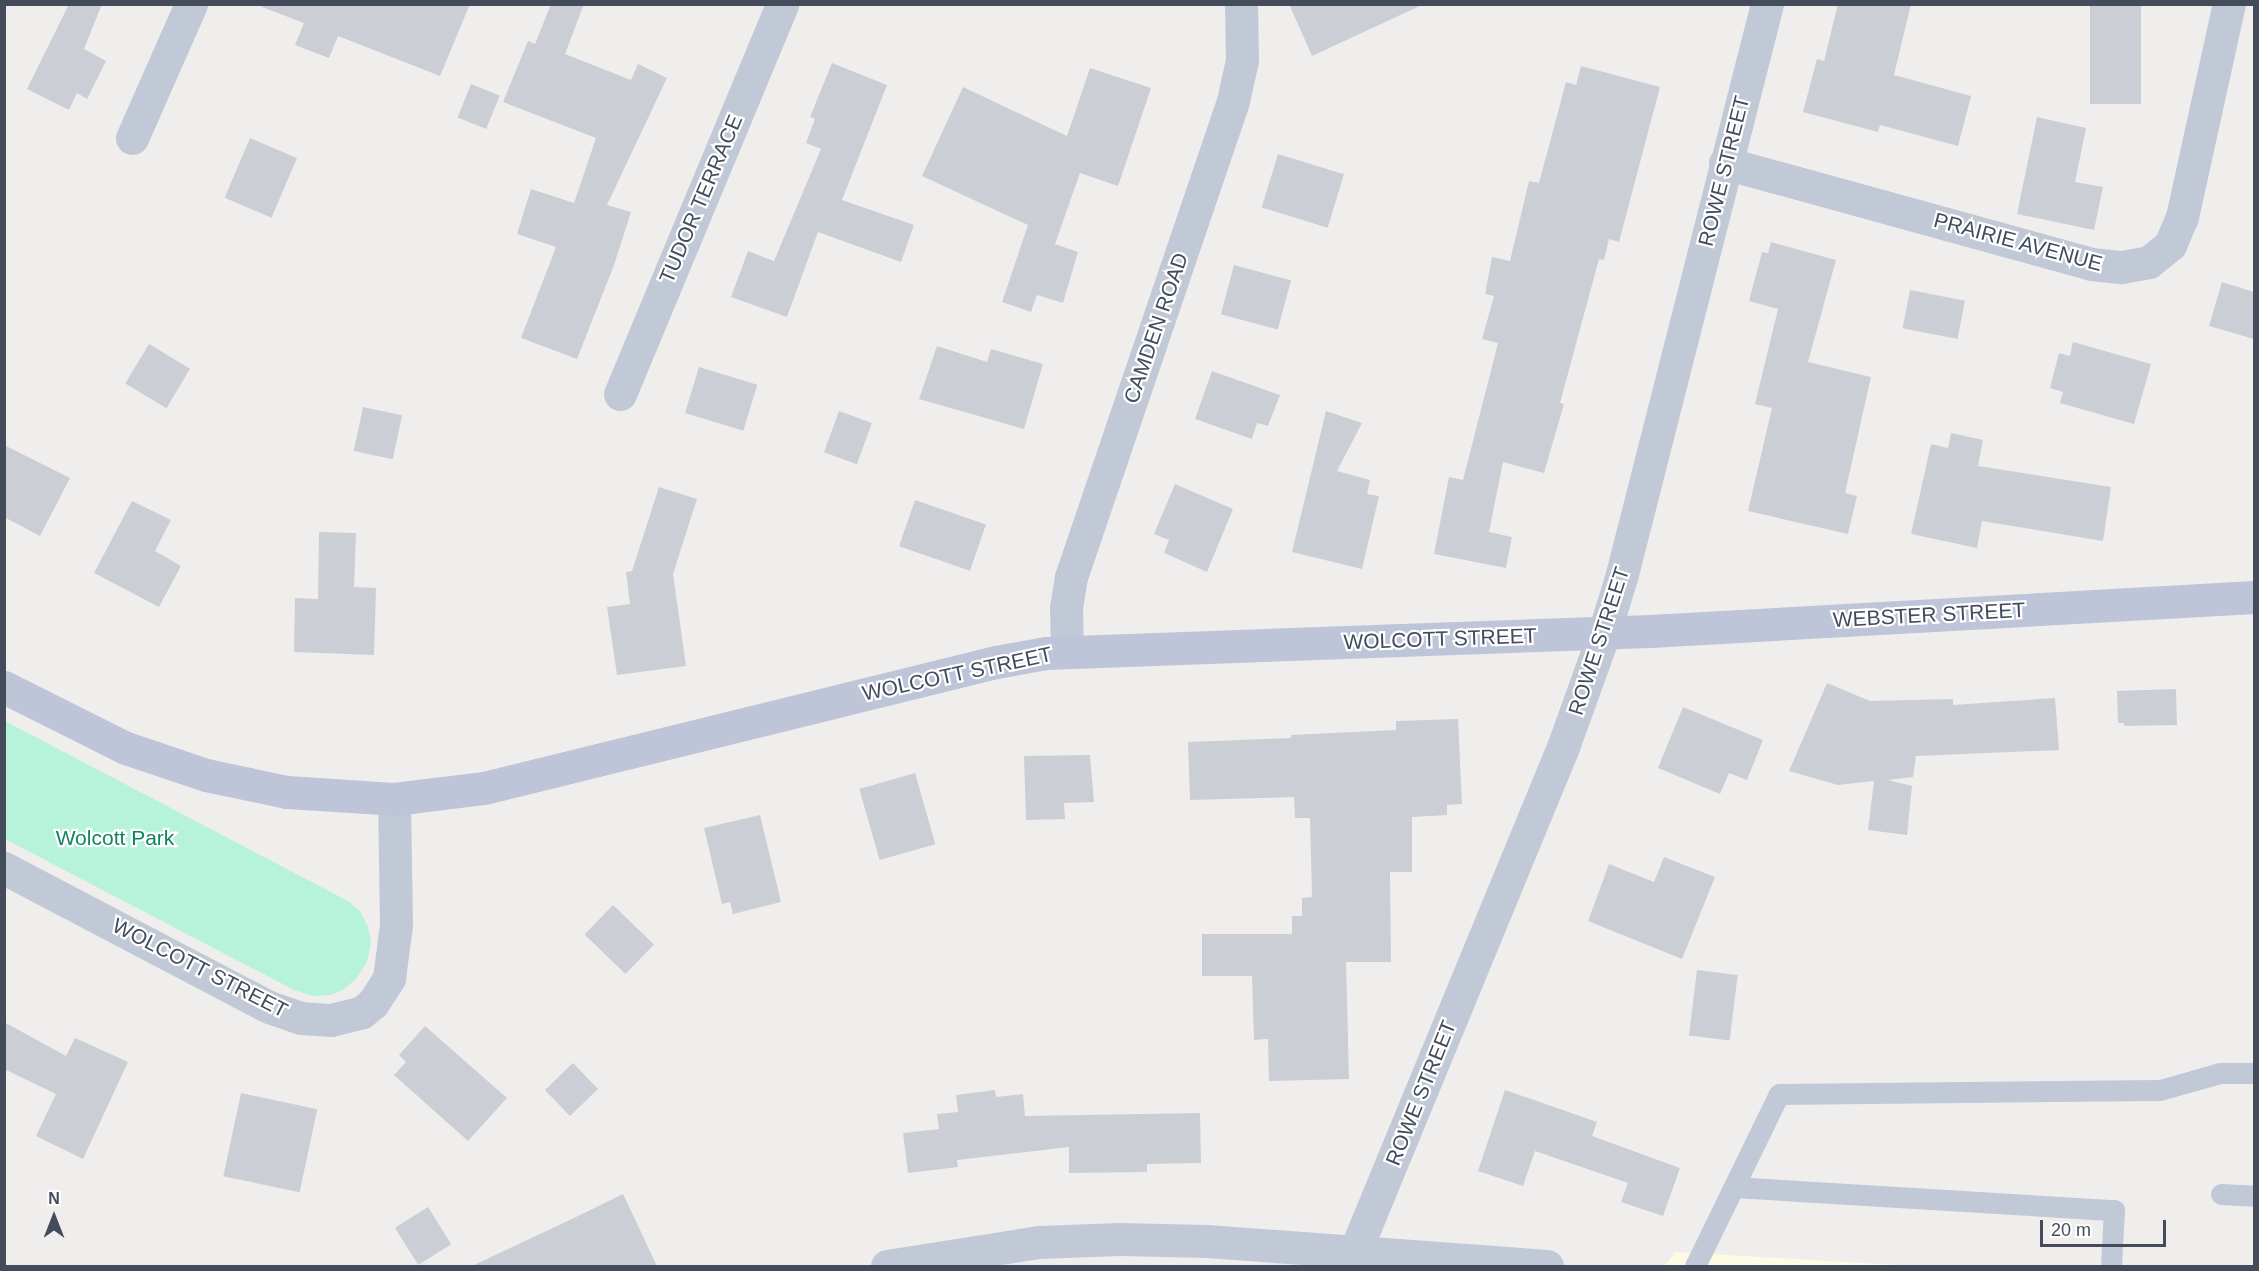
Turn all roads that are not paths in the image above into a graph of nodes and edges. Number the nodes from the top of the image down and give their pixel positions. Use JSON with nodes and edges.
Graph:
{"nodes":[{"id":1,"x":191,"y":4,"type":"edge"},
{"id":2,"x":782,"y":4,"type":"edge"},
{"id":3,"x":1241,"y":4,"type":"edge"},
{"id":4,"x":1767,"y":4,"type":"edge"},
{"id":5,"x":2229,"y":4,"type":"edge"},
{"id":6,"x":132,"y":138,"type":"dead end"},
{"id":7,"x":1725,"y":163,"type":"junction"},
{"id":8,"x":620,"y":394,"type":"dead end"},
{"id":9,"x":2254,"y":597,"type":"edge"},
{"id":10,"x":1604,"y":633,"type":"junction"},
{"id":11,"x":1067,"y":651,"type":"junction"},
{"id":12,"x":4,"y":687,"type":"edge"},
{"id":13,"x":394,"y":799,"type":"junction"},
{"id":14,"x":4,"y":867,"type":"edge"},
{"id":15,"x":2254,"y":1073,"type":"edge"},
{"id":16,"x":1734,"y":1187,"type":"junction"},
{"id":17,"x":2221,"y":1194,"type":"dead end"},
{"id":18,"x":2254,"y":1196,"type":"edge"},
{"id":19,"x":1352,"y":1259,"type":"edge"},
{"id":20,"x":887,"y":1266,"type":"edge"},
{"id":21,"x":1547,"y":1266,"type":"edge"},
{"id":22,"x":1695,"y":1266,"type":"edge"},
{"id":23,"x":2111,"y":1266,"type":"edge"}],
"edges":[{"from":1,"to":6,"type":"street"},
{"from":2,"to":8,"type":"street","name":"TUDOR TERRACE"},
{"from":3,"to":11,"type":"street","name":"CAMDEN ROAD"},
{"from":4,"to":7,"type":"street","name":"ROWE STREET"},
{"from":5,"to":7,"type":"street","name":"PRAIRIE AVENUE"},
{"from":7,"to":10,"type":"street","name":"ROWE STREET"},
{"from":9,"to":10,"type":"street","name":"WEBSTER STREET"},
{"from":10,"to":11,"type":"street","name":"WOLCOTT STREET"},
{"from":10,"to":19,"type":"street","name":"ROWE STREET"},
{"from":11,"to":13,"type":"street","name":"WOLCOTT STREET"},
{"from":12,"to":13,"type":"street","name":"WOLCOTT STREET"},
{"from":13,"to":14,"type":"street","name":"WOLCOTT STREET"},
{"from":15,"to":16,"type":"lane"},
{"from":16,"to":22,"type":"lane"},
{"from":16,"to":23,"type":"lane"},
{"from":17,"to":18,"type":"lane"},
{"from":19,"to":20,"type":"street"},
{"from":19,"to":21,"type":"street"}]}
